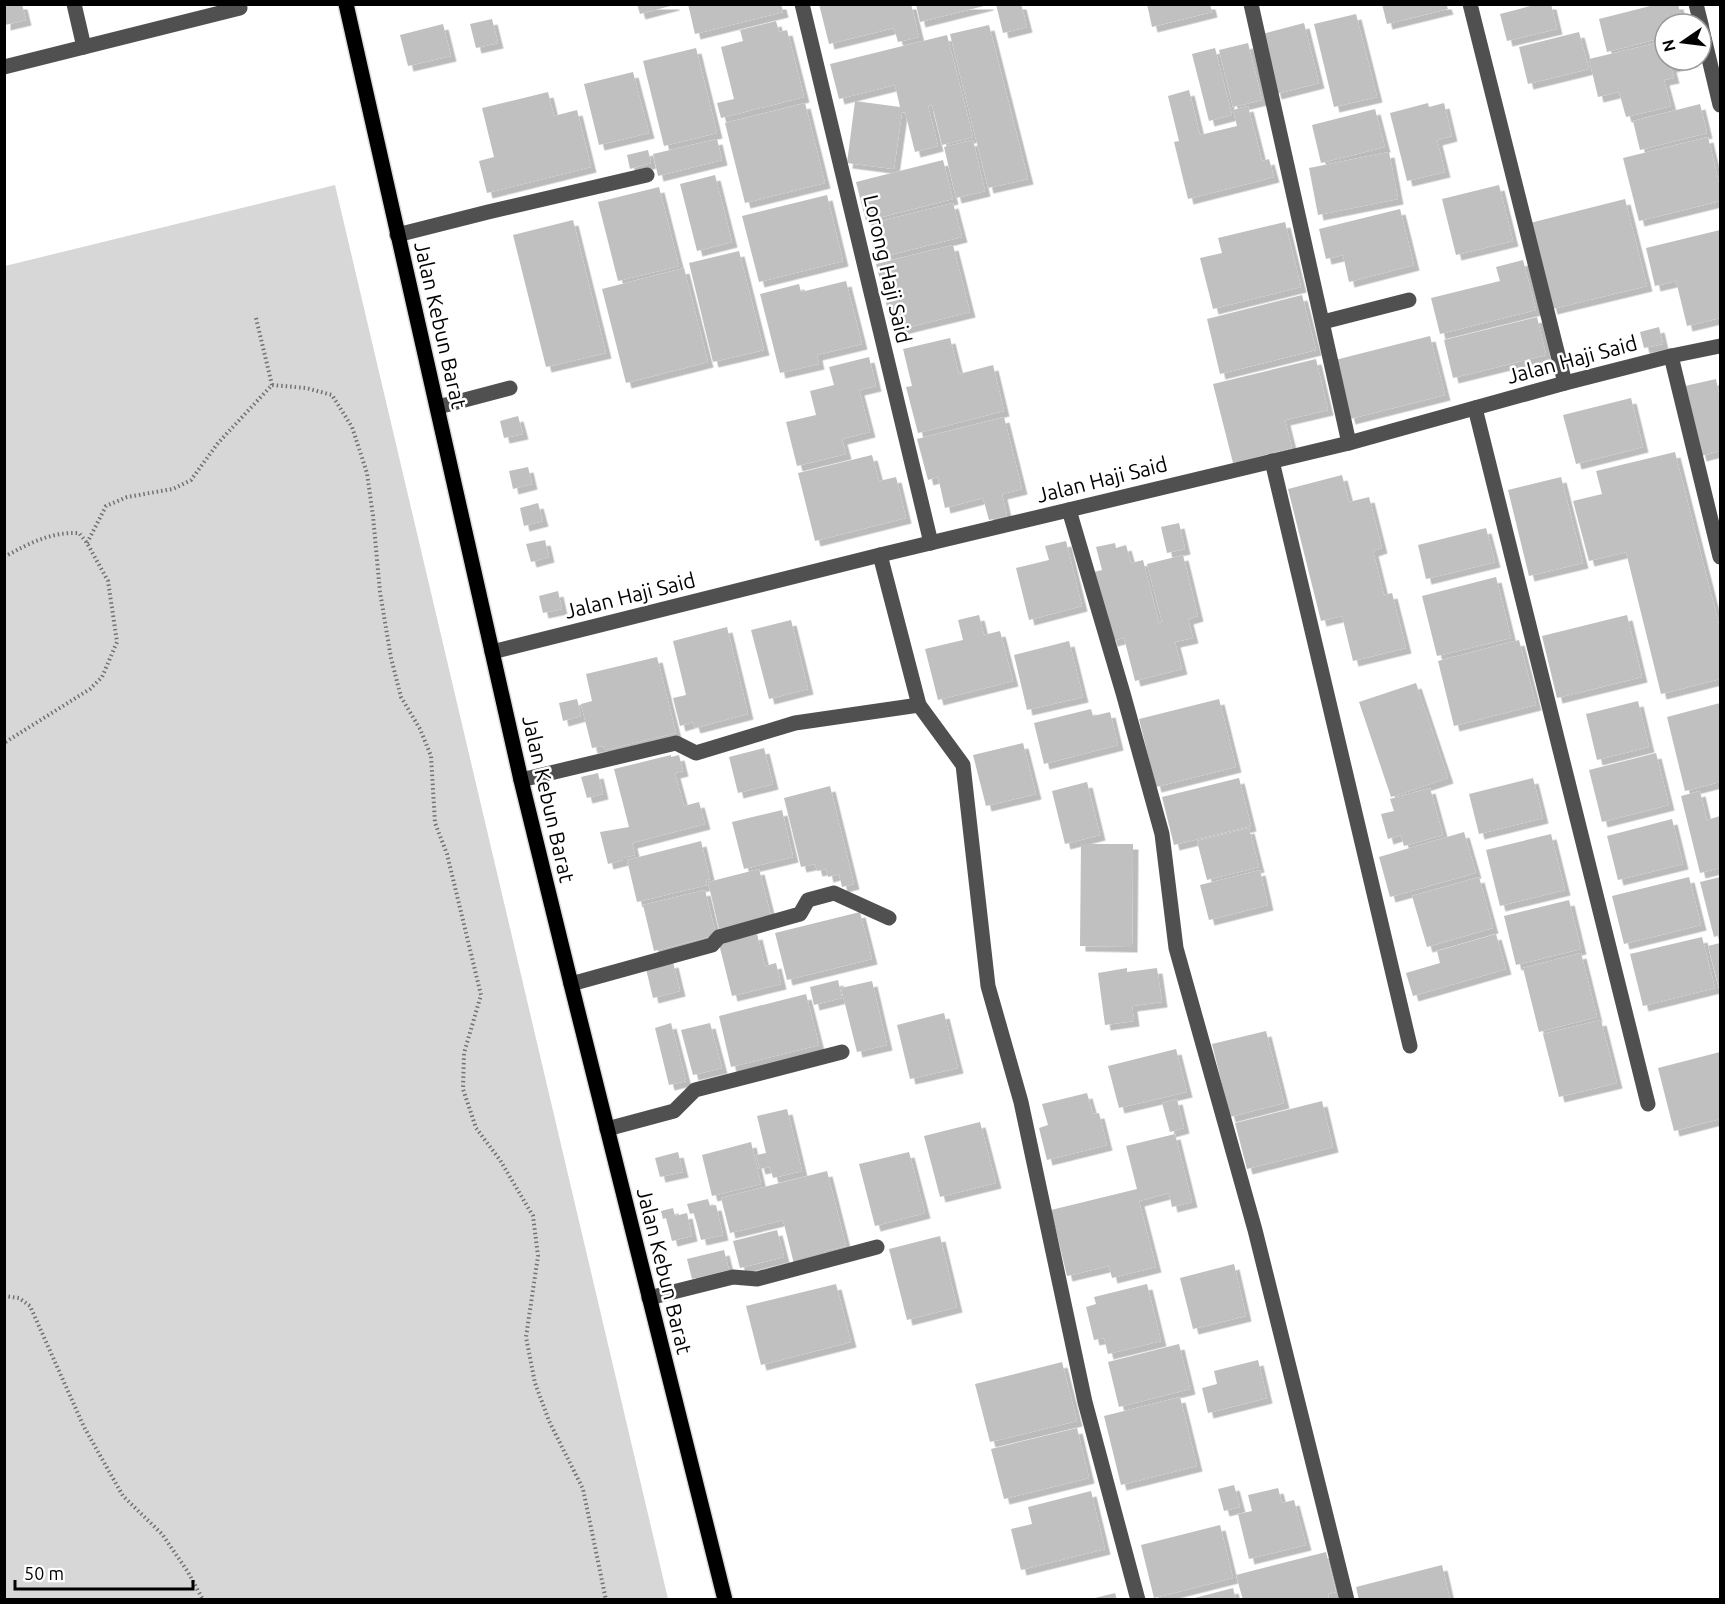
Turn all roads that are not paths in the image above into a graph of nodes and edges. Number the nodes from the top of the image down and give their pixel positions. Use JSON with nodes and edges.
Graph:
{"nodes":[{"id":1,"x":74,"y":4,"type":"edge"},
{"id":2,"x":802,"y":4,"type":"edge"},
{"id":3,"x":1251,"y":4,"type":"edge"},
{"id":4,"x":1470,"y":4,"type":"edge"},
{"id":5,"x":348,"y":5,"type":"edge"},
{"id":6,"x":240,"y":8,"type":"dead end"},
{"id":7,"x":84,"y":47,"type":"junction"},
{"id":8,"x":4,"y":67,"type":"edge"},
{"id":9,"x":1712,"y":72,"type":"edge"},
{"id":10,"x":1720,"y":105,"type":"edge"},
{"id":11,"x":647,"y":175,"type":"dead end"},
{"id":12,"x":397,"y":235,"type":"junction"},
{"id":13,"x":1409,"y":300,"type":"dead end"},
{"id":14,"x":1323,"y":322,"type":"junction"},
{"id":15,"x":1720,"y":346,"type":"edge"},
{"id":16,"x":1671,"y":356,"type":"junction"},
{"id":17,"x":1565,"y":382,"type":"junction"},
{"id":18,"x":510,"y":388,"type":"dead end"},
{"id":19,"x":438,"y":407,"type":"junction"},
{"id":20,"x":1475,"y":408,"type":"junction"},
{"id":21,"x":1349,"y":443,"type":"junction"},
{"id":22,"x":1272,"y":461,"type":"junction"},
{"id":23,"x":1069,"y":510,"type":"junction"},
{"id":24,"x":932,"y":543,"type":"junction"},
{"id":25,"x":880,"y":555,"type":"junction"},
{"id":26,"x":1720,"y":557,"type":"edge"},
{"id":27,"x":492,"y":652,"type":"junction"},
{"id":28,"x":919,"y":705,"type":"junction"},
{"id":29,"x":521,"y":780,"type":"junction"},
{"id":30,"x":889,"y":918,"type":"dead end"},
{"id":31,"x":571,"y":984,"type":"junction"},
{"id":32,"x":1410,"y":1046,"type":"dead end"},
{"id":33,"x":842,"y":1052,"type":"dead end"},
{"id":34,"x":1648,"y":1104,"type":"dead end"},
{"id":35,"x":607,"y":1129,"type":"junction"},
{"id":36,"x":877,"y":1247,"type":"dead end"},
{"id":37,"x":650,"y":1298,"type":"junction"},
{"id":38,"x":725,"y":1599,"type":"edge"},
{"id":39,"x":1138,"y":1599,"type":"edge"},
{"id":40,"x":1347,"y":1599,"type":"edge"}],
"edges":[{"from":1,"to":7,"type":"street"},
{"from":2,"to":24,"type":"street","name":"Lorong Haji Said"},
{"from":3,"to":14,"type":"street"},
{"from":4,"to":17,"type":"street"},
{"from":5,"to":12,"type":"main road","name":"Jalan Kebun Barat"},
{"from":6,"to":7,"type":"street"},
{"from":7,"to":8,"type":"street"},
{"from":9,"to":10,"type":"street"},
{"from":11,"to":12,"type":"street"},
{"from":12,"to":19,"type":"main road","name":"Jalan Kebun Barat"},
{"from":13,"to":14,"type":"street"},
{"from":14,"to":21,"type":"street"},
{"from":15,"to":16,"type":"street","name":"Jalan Haji Said"},
{"from":16,"to":17,"type":"street","name":"Jalan Haji Said"},
{"from":16,"to":26,"type":"street"},
{"from":17,"to":20,"type":"street","name":"Jalan Haji Said"},
{"from":18,"to":19,"type":"street"},
{"from":19,"to":27,"type":"main road","name":"Jalan Kebun Barat"},
{"from":20,"to":21,"type":"street","name":"Jalan Haji Said"},
{"from":20,"to":34,"type":"street"},
{"from":21,"to":22,"type":"street","name":"Jalan Haji Said"},
{"from":22,"to":23,"type":"street","name":"Jalan Haji Said"},
{"from":22,"to":32,"type":"street"},
{"from":23,"to":24,"type":"street","name":"Jalan Haji Said"},
{"from":23,"to":40,"type":"street"},
{"from":24,"to":25,"type":"street","name":"Jalan Haji Said"},
{"from":25,"to":27,"type":"street","name":"Jalan Haji Said"},
{"from":25,"to":28,"type":"street"},
{"from":27,"to":29,"type":"main road","name":"Jalan Kebun Barat"},
{"from":28,"to":29,"type":"street"},
{"from":28,"to":39,"type":"street"},
{"from":29,"to":31,"type":"main road","name":"Jalan Kebun Barat"},
{"from":30,"to":31,"type":"street"},
{"from":31,"to":35,"type":"main road","name":"Jalan Kebun Barat"},
{"from":33,"to":35,"type":"street"},
{"from":35,"to":37,"type":"main road","name":"Jalan Kebun Barat"},
{"from":36,"to":37,"type":"street"},
{"from":37,"to":38,"type":"main road","name":"Jalan Kebun Barat"}]}
